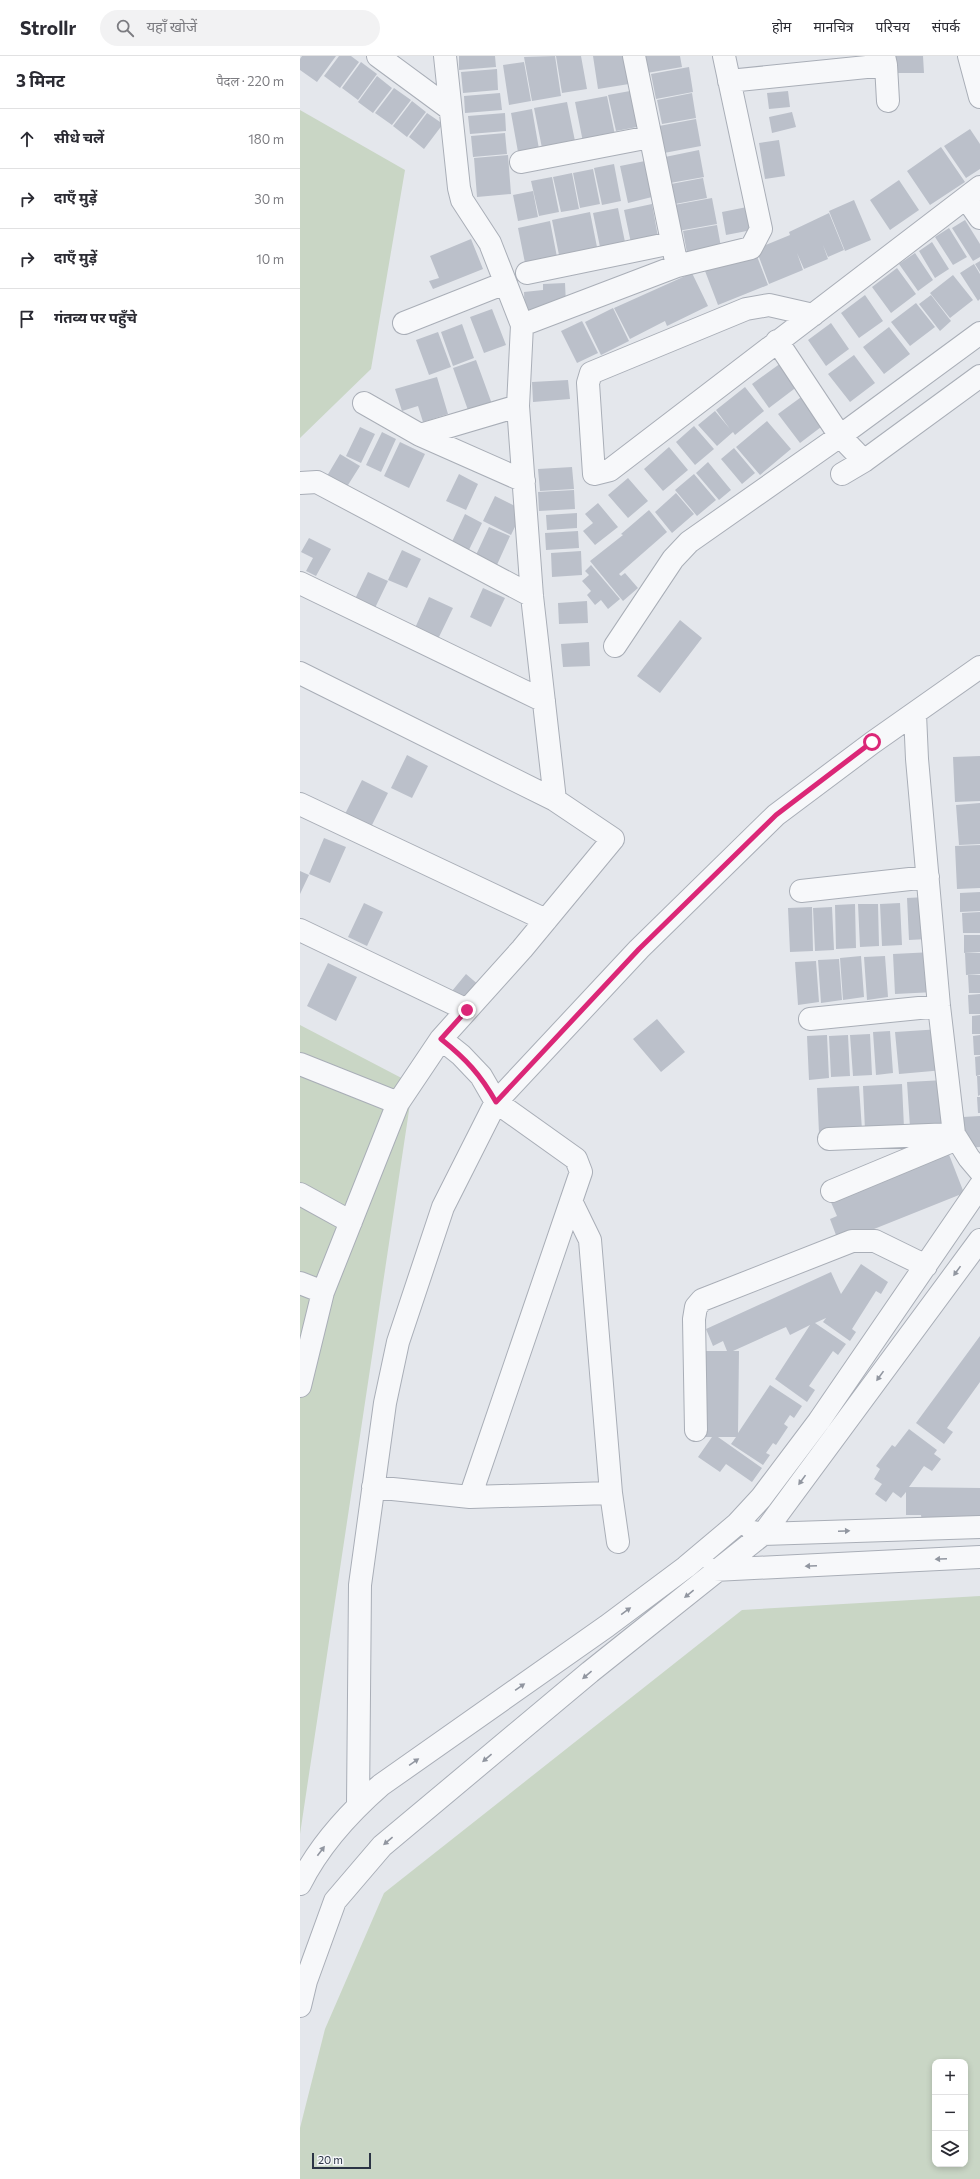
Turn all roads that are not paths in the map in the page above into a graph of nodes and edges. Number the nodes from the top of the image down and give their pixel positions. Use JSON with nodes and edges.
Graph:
{"nodes":[{"id":1,"x":378,"y":56,"type":"edge"},
{"id":2,"x":445,"y":56,"type":"edge"},
{"id":3,"x":634,"y":56,"type":"edge"},
{"id":4,"x":724,"y":56,"type":"edge"},
{"id":5,"x":969,"y":56,"type":"edge"},
{"id":6,"x":885,"y":61,"type":"edge"},
{"id":7,"x":729,"y":80,"type":"junction"},
{"id":8,"x":980,"y":97,"type":"edge"},
{"id":9,"x":888,"y":101,"type":"dead end"},
{"id":10,"x":450,"y":108,"type":"junction"},
{"id":11,"x":650,"y":137,"type":"junction"},
{"id":12,"x":521,"y":162,"type":"dead end"},
{"id":13,"x":973,"y":192,"type":"edge"},
{"id":14,"x":980,"y":218,"type":"edge"},
{"id":15,"x":672,"y":243,"type":"junction"},
{"id":16,"x":677,"y":266,"type":"junction"},
{"id":17,"x":527,"y":273,"type":"dead end"},
{"id":18,"x":505,"y":283,"type":"junction"},
{"id":19,"x":812,"y":315,"type":"junction"},
{"id":20,"x":404,"y":323,"type":"dead end"},
{"id":21,"x":522,"y":325,"type":"junction"},
{"id":22,"x":980,"y":333,"type":"edge"},
{"id":23,"x":777,"y":341,"type":"junction"},
{"id":24,"x":980,"y":376,"type":"edge"},
{"id":25,"x":364,"y":403,"type":"dead end"},
{"id":26,"x":518,"y":406,"type":"junction"},
{"id":27,"x":420,"y":435,"type":"junction"},
{"id":28,"x":840,"y":436,"type":"junction"},
{"id":29,"x":864,"y":461,"type":"junction"},
{"id":30,"x":842,"y":474,"type":"dead end"},
{"id":31,"x":524,"y":481,"type":"junction"},
{"id":32,"x":300,"y":483,"type":"edge"},
{"id":33,"x":300,"y":583,"type":"edge"},
{"id":34,"x":532,"y":596,"type":"junction"},
{"id":35,"x":615,"y":646,"type":"dead end"},
{"id":36,"x":980,"y":667,"type":"edge"},
{"id":37,"x":300,"y":673,"type":"edge"},
{"id":38,"x":544,"y":702,"type":"junction"},
{"id":39,"x":915,"y":714,"type":"junction"},
{"id":40,"x":555,"y":800,"type":"junction"},
{"id":41,"x":300,"y":804,"type":"edge"},
{"id":42,"x":928,"y":876,"type":"junction"},
{"id":43,"x":801,"y":891,"type":"dead end"},
{"id":44,"x":546,"y":920,"type":"junction"},
{"id":45,"x":300,"y":930,"type":"edge"},
{"id":46,"x":940,"y":1006,"type":"junction"},
{"id":47,"x":467,"y":1010,"type":"junction"},
{"id":48,"x":810,"y":1019,"type":"dead end"},
{"id":49,"x":441,"y":1039,"type":"junction"},
{"id":50,"x":300,"y":1064,"type":"edge"},
{"id":51,"x":496,"y":1102,"type":"junction"},
{"id":52,"x":398,"y":1103,"type":"junction"},
{"id":53,"x":956,"y":1136,"type":"junction"},
{"id":54,"x":829,"y":1139,"type":"dead end"},
{"id":55,"x":980,"y":1171,"type":"edge"},
{"id":56,"x":980,"y":1186,"type":"edge"},
{"id":57,"x":832,"y":1191,"type":"dead end"},
{"id":58,"x":300,"y":1194,"type":"edge"},
{"id":59,"x":571,"y":1201,"type":"junction"},
{"id":60,"x":351,"y":1222,"type":"junction"},
{"id":61,"x":977,"y":1252,"type":"edge"},
{"id":62,"x":926,"y":1266,"type":"junction"},
{"id":63,"x":300,"y":1283,"type":"edge"},
{"id":64,"x":323,"y":1292,"type":"junction"},
{"id":65,"x":300,"y":1386,"type":"edge"},
{"id":66,"x":696,"y":1430,"type":"dead end"},
{"id":67,"x":373,"y":1487,"type":"junction"},
{"id":68,"x":611,"y":1493,"type":"junction"},
{"id":69,"x":470,"y":1497,"type":"junction"},
{"id":70,"x":980,"y":1527,"type":"edge"},
{"id":71,"x":732,"y":1529,"type":"junction"},
{"id":72,"x":763,"y":1534,"type":"junction"},
{"id":73,"x":618,"y":1542,"type":"dead end"},
{"id":74,"x":980,"y":1557,"type":"edge"},
{"id":75,"x":686,"y":1567,"type":"junction"},
{"id":76,"x":717,"y":1571,"type":"junction"},
{"id":77,"x":358,"y":1805,"type":"junction"},
{"id":78,"x":300,"y":1884,"type":"edge"},
{"id":79,"x":300,"y":2006,"type":"edge"}],
"edges":[{"from":1,"to":10,"type":"street"},
{"from":2,"to":10,"type":"street"},
{"from":3,"to":11,"type":"street"},
{"from":4,"to":7,"type":"street"},
{"from":5,"to":8,"type":"street"},
{"from":6,"to":7,"type":"street"},
{"from":6,"to":9,"type":"street"},
{"from":7,"to":16,"type":"street"},
{"from":10,"to":18,"type":"street"},
{"from":11,"to":12,"type":"street"},
{"from":11,"to":15,"type":"street"},
{"from":13,"to":14,"type":"street"},
{"from":13,"to":19,"type":"street"},
{"from":15,"to":16,"type":"street"},
{"from":15,"to":17,"type":"street"},
{"from":16,"to":21,"type":"street"},
{"from":18,"to":20,"type":"street"},
{"from":18,"to":21,"type":"street"},
{"from":19,"to":23,"type":"street"},
{"from":19,"to":23,"type":"street"},
{"from":21,"to":26,"type":"street"},
{"from":22,"to":28,"type":"street"},
{"from":23,"to":28,"type":"street"},
{"from":24,"to":29,"type":"street"},
{"from":25,"to":27,"type":"street"},
{"from":26,"to":27,"type":"street"},
{"from":26,"to":31,"type":"street"},
{"from":27,"to":31,"type":"street"},
{"from":28,"to":29,"type":"street"},
{"from":28,"to":35,"type":"street"},
{"from":29,"to":30,"type":"street"},
{"from":31,"to":34,"type":"street"},
{"from":32,"to":34,"type":"street"},
{"from":33,"to":38,"type":"street"},
{"from":34,"to":38,"type":"street"},
{"from":36,"to":39,"type":"street"},
{"from":37,"to":40,"type":"street"},
{"from":38,"to":40,"type":"street"},
{"from":39,"to":42,"type":"street"},
{"from":39,"to":51,"type":"street"},
{"from":40,"to":44,"type":"street"},
{"from":41,"to":44,"type":"street"},
{"from":42,"to":43,"type":"street"},
{"from":42,"to":46,"type":"street"},
{"from":44,"to":47,"type":"street"},
{"from":45,"to":47,"type":"street"},
{"from":46,"to":48,"type":"street"},
{"from":46,"to":53,"type":"street"},
{"from":47,"to":49,"type":"street"},
{"from":49,"to":51,"type":"street"},
{"from":49,"to":52,"type":"street"},
{"from":50,"to":52,"type":"street"},
{"from":51,"to":59,"type":"street"},
{"from":51,"to":67,"type":"street"},
{"from":52,"to":60,"type":"street"},
{"from":53,"to":54,"type":"street"},
{"from":53,"to":55,"type":"street"},
{"from":53,"to":57,"type":"street"},
{"from":56,"to":62,"type":"street"},
{"from":58,"to":60,"type":"street"},
{"from":59,"to":68,"type":"street"},
{"from":59,"to":69,"type":"street"},
{"from":60,"to":64,"type":"street"},
{"from":61,"to":72,"type":"street","one_way":true},
{"from":62,"to":66,"type":"street"},
{"from":62,"to":71,"type":"street"},
{"from":63,"to":64,"type":"street"},
{"from":64,"to":65,"type":"street"},
{"from":67,"to":69,"type":"street"},
{"from":67,"to":77,"type":"street"},
{"from":68,"to":69,"type":"street"},
{"from":68,"to":73,"type":"street"},
{"from":72,"to":70,"type":"street","one_way":true},
{"from":71,"to":72,"type":"street"},
{"from":71,"to":75,"type":"street"},
{"from":72,"to":76,"type":"street"},
{"from":74,"to":76,"type":"street","one_way":true},
{"from":75,"to":76,"type":"street"},
{"from":77,"to":75,"type":"street","one_way":true},
{"from":76,"to":79,"type":"street","one_way":true},
{"from":78,"to":77,"type":"street","one_way":true}]}
